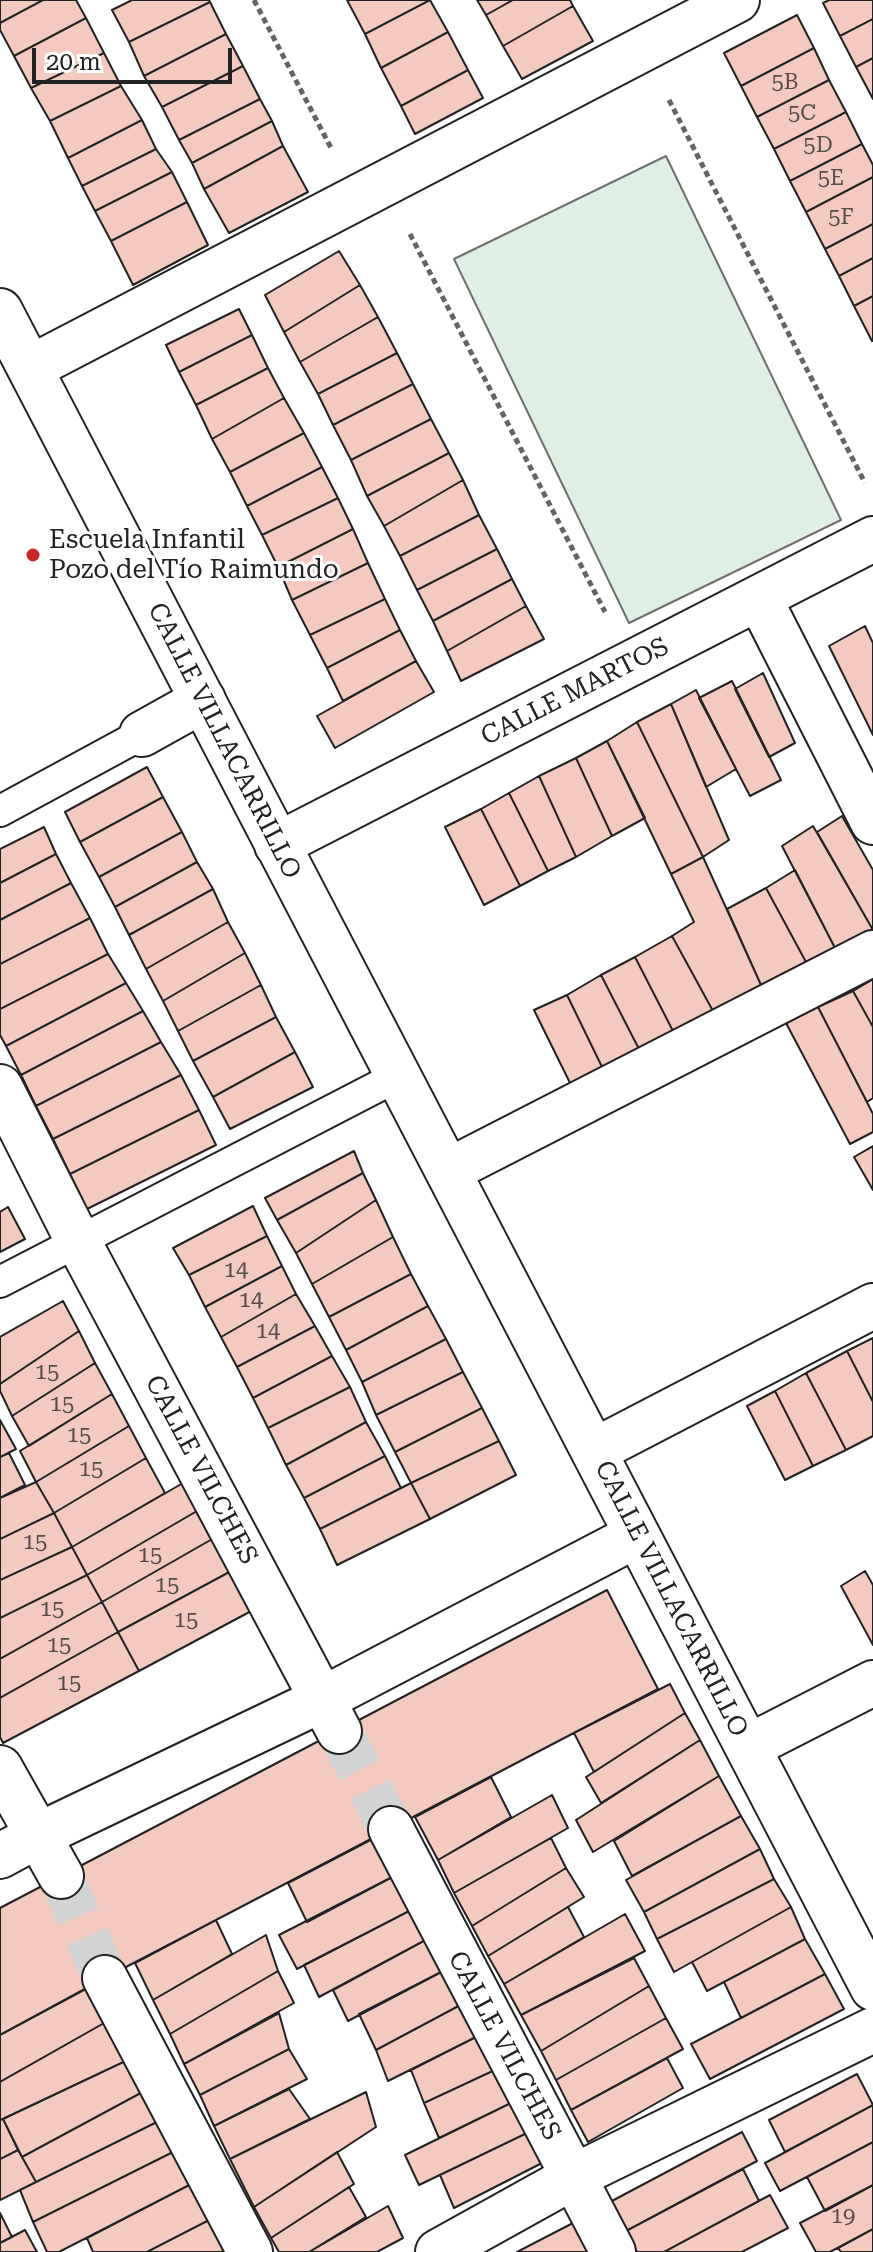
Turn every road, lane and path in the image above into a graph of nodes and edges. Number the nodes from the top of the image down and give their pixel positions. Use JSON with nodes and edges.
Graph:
{"nodes":[{"id":1,"x":254,"y":0,"type":"edge"},
{"id":2,"x":737,"y":0,"type":"edge"},
{"id":3,"x":642,"y":49,"type":"junction"},
{"id":4,"x":370,"y":191,"type":"junction"},
{"id":5,"x":0,"y":311,"type":"edge"},
{"id":6,"x":30,"y":368,"type":"junction"},
{"id":7,"x":866,"y":484,"type":"dead end"},
{"id":8,"x":873,"y":539,"type":"edge"},
{"id":9,"x":759,"y":598,"type":"junction"},
{"id":10,"x":631,"y":663,"type":"junction"},
{"id":11,"x":203,"y":700,"type":"junction"},
{"id":12,"x":142,"y":734,"type":"joint"},
{"id":13,"x":0,"y":811,"type":"edge"},
{"id":14,"x":873,"y":822,"type":"edge"},
{"id":15,"x":277,"y":845,"type":"junction"},
{"id":16,"x":873,"y":953,"type":"edge"},
{"id":17,"x":398,"y":1076,"type":"junction"},
{"id":18,"x":0,"y":1087,"type":"edge"},
{"id":19,"x":448,"y":1171,"type":"junction"},
{"id":20,"x":78,"y":1241,"type":"junction"},
{"id":21,"x":0,"y":1282,"type":"edge"},
{"id":22,"x":873,"y":1306,"type":"edge"},
{"id":23,"x":594,"y":1451,"type":"junction"},
{"id":24,"x":637,"y":1535,"type":"junction"},
{"id":25,"x":873,"y":1683,"type":"edge"},
{"id":26,"x":331,"y":1715,"type":"junction"},
{"id":27,"x":748,"y":1747,"type":"junction"},
{"id":28,"x":0,"y":1768,"type":"edge"},
{"id":29,"x":391,"y":1829,"type":"tunnel mouth"},
{"id":30,"x":19,"y":1846,"type":"edge"},
{"id":31,"x":61,"y":1876,"type":"tunnel mouth"},
{"id":32,"x":105,"y":1978,"type":"tunnel mouth"},
{"id":33,"x":873,"y":1988,"type":"edge"},
{"id":34,"x":873,"y":2030,"type":"edge"},
{"id":35,"x":573,"y":2177,"type":"junction"},
{"id":36,"x":250,"y":2252,"type":"edge"},
{"id":37,"x":438,"y":2252,"type":"edge"},
{"id":38,"x":613,"y":2252,"type":"edge"}],
"edges":[{"from":1,"to":4,"type":"path"},
{"from":2,"to":3,"type":"street"},
{"from":3,"to":4,"type":"street"},
{"from":3,"to":7,"type":"path"},
{"from":4,"to":6,"type":"street"},
{"from":4,"to":10,"type":"path"},
{"from":5,"to":6,"type":"street","name":"CALLE VILLACARRILLO"},
{"from":6,"to":11,"type":"street","name":"CALLE VILLACARRILLO"},
{"from":8,"to":9,"type":"street","name":"CALLE MARTOS"},
{"from":9,"to":10,"type":"street","name":"CALLE MARTOS"},
{"from":9,"to":14,"type":"street"},
{"from":10,"to":15,"type":"street","name":"CALLE MARTOS"},
{"from":11,"to":12,"type":"street"},
{"from":11,"to":15,"type":"street","name":"CALLE VILLACARRILLO"},
{"from":12,"to":13,"type":"lane"},
{"from":15,"to":17,"type":"street","name":"CALLE VILLACARRILLO"},
{"from":16,"to":19,"type":"street"},
{"from":17,"to":19,"type":"street","name":"CALLE VILLACARRILLO"},
{"from":17,"to":20,"type":"lane"},
{"from":18,"to":20,"type":"street","name":"CALLE VILCHES"},
{"from":19,"to":23,"type":"street","name":"CALLE VILLACARRILLO"},
{"from":20,"to":21,"type":"lane"},
{"from":20,"to":26,"type":"street","name":"CALLE VILCHES"},
{"from":22,"to":23,"type":"street","name":"CALLE VILLACARRILLO"},
{"from":23,"to":24,"type":"street","name":"CALLE VILLACARRILLO"},
{"from":24,"to":26,"type":"street"},
{"from":24,"to":27,"type":"street","name":"CALLE VILLACARRILLO"},
{"from":25,"to":27,"type":"street","name":"CALLE VILLACARRILLO"},
{"from":26,"to":30,"type":"street"},
{"from":27,"to":33,"type":"street","name":"CALLE VILLACARRILLO"},
{"from":28,"to":30,"type":"street"},
{"from":29,"to":35,"type":"street","name":"CALLE VILCHES"},
{"from":30,"to":31,"type":"street"},
{"from":32,"to":36,"type":"street"},
{"from":34,"to":35,"type":"street"},
{"from":35,"to":37,"type":"street"},
{"from":35,"to":38,"type":"street","name":"CALLE VILCHES"}]}
